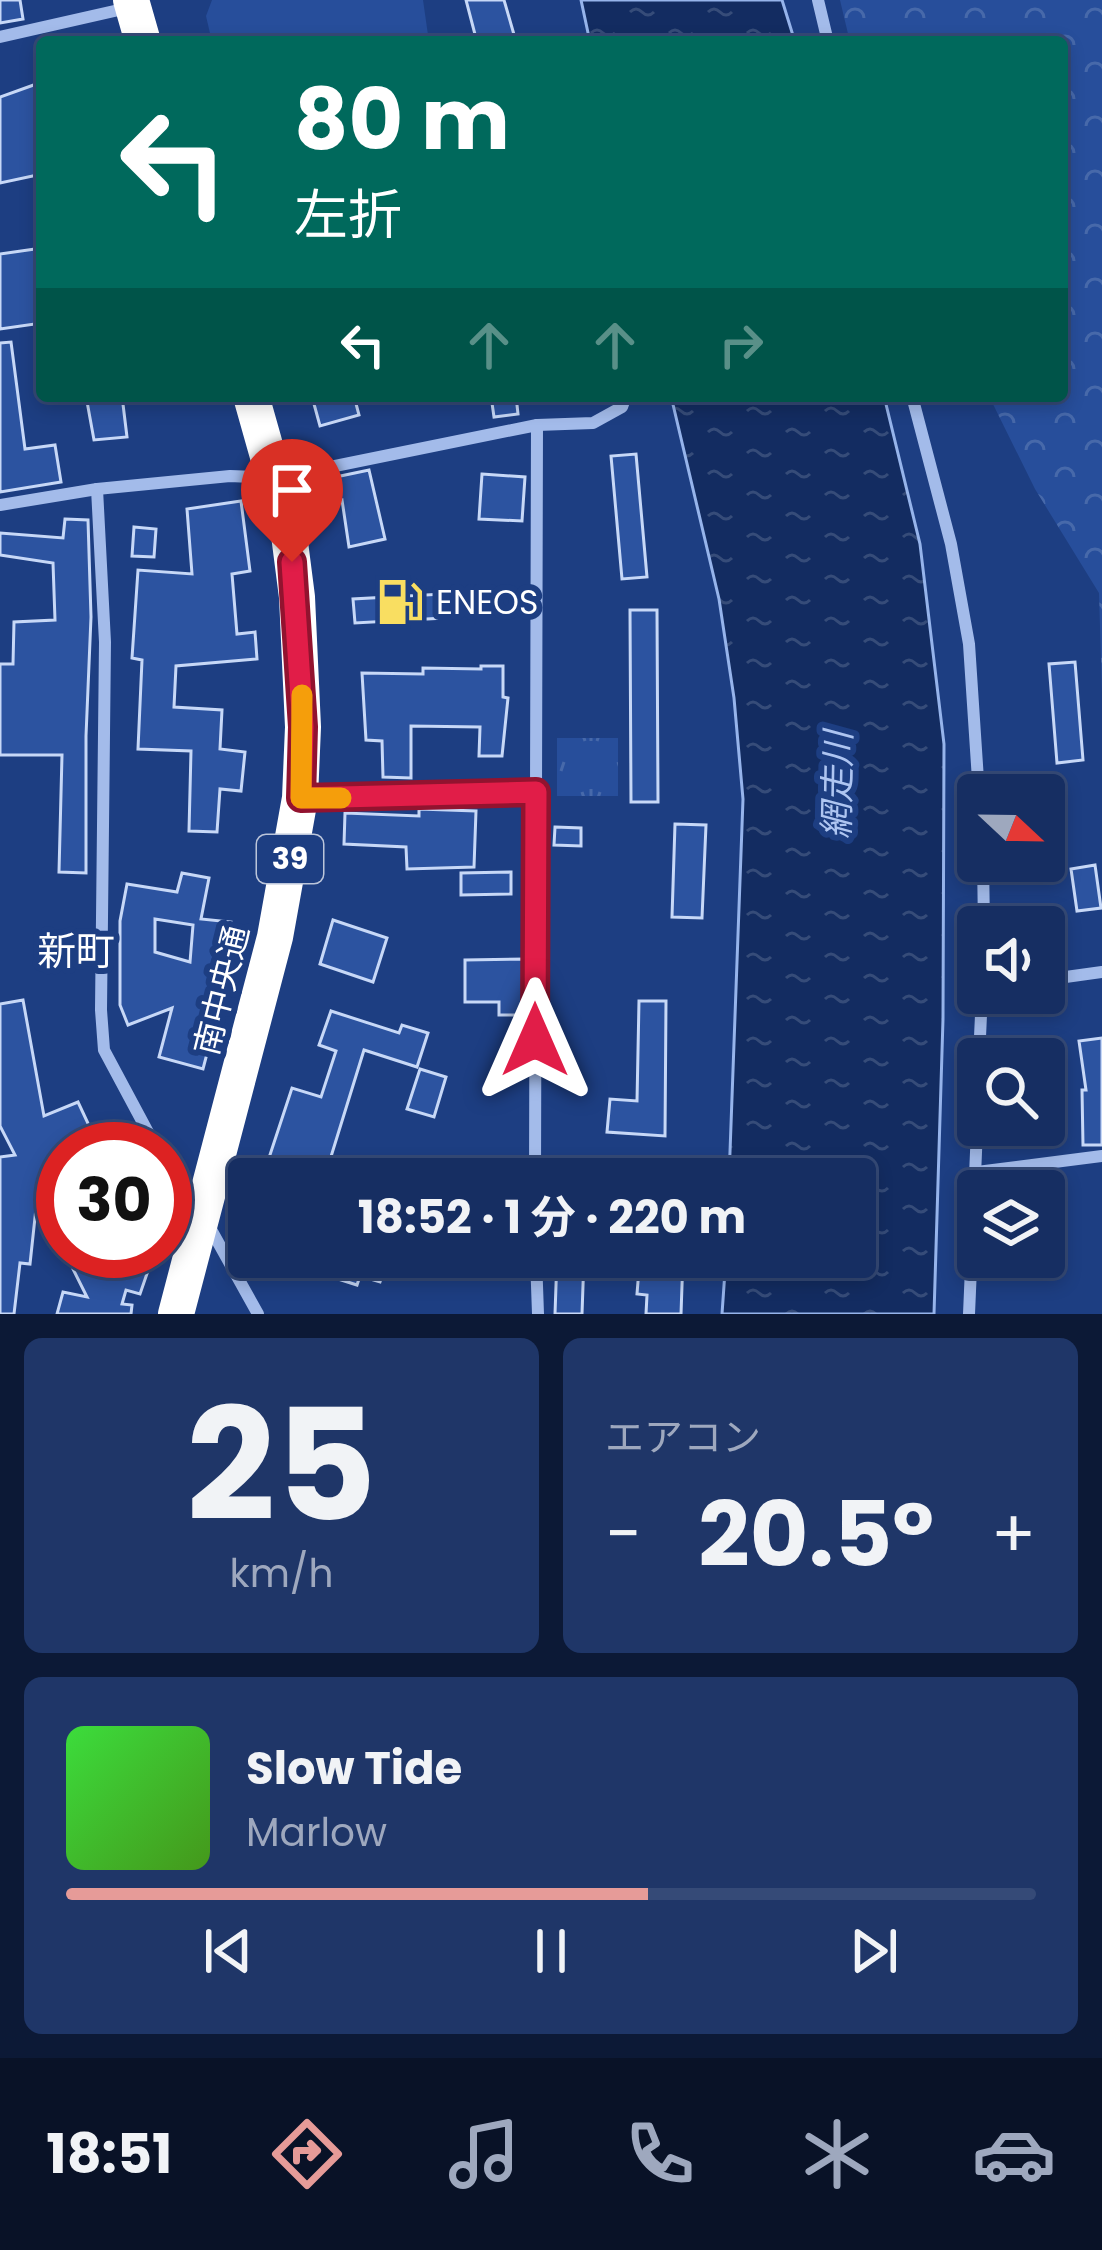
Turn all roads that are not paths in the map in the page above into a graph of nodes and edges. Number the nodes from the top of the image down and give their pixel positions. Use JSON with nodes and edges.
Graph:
{"nodes":[{"id":1,"x":818,"y":0,"type":"edge"},
{"id":2,"x":135,"y":16,"type":"edge"},
{"id":3,"x":827,"y":36,"type":"edge"},
{"id":4,"x":0,"y":37,"type":"edge"},
{"id":5,"x":253,"y":402,"type":"edge"},
{"id":6,"x":624,"y":402,"type":"edge"},
{"id":7,"x":914,"y":402,"type":"edge"},
{"id":8,"x":537,"y":425,"type":"junction"},
{"id":9,"x":276,"y":478,"type":"junction"},
{"id":10,"x":97,"y":489,"type":"junction"},
{"id":11,"x":0,"y":506,"type":"edge"},
{"id":12,"x":978,"y":774,"type":"edge"},
{"id":13,"x":536,"y":792,"type":"junction"},
{"id":14,"x":301,"y":798,"type":"junction"},
{"id":15,"x":1102,"y":972,"type":"edge"},
{"id":16,"x":1065,"y":977,"type":"edge"},
{"id":17,"x":143,"y":1122,"type":"edge"},
{"id":18,"x":1102,"y":1156,"type":"edge"},
{"id":19,"x":535,"y":1158,"type":"edge"},
{"id":20,"x":993,"y":1170,"type":"edge"},
{"id":21,"x":192,"y":1199,"type":"edge"},
{"id":22,"x":204,"y":1216,"type":"junction"},
{"id":23,"x":537,"y":1278,"type":"edge"},
{"id":24,"x":971,"y":1278,"type":"edge"},
{"id":25,"x":176,"y":1314,"type":"edge"},
{"id":26,"x":258,"y":1314,"type":"edge"},
{"id":27,"x":538,"y":1314,"type":"edge"},
{"id":28,"x":969,"y":1314,"type":"edge"}],
"edges":[{"from":1,"to":3,"type":"street"},
{"from":2,"to":4,"type":"street"},
{"from":5,"to":9,"type":"highway","name":"南中央通","number":"39"},
{"from":6,"to":8,"type":"street"},
{"from":7,"to":12,"type":"street"},
{"from":8,"to":9,"type":"street"},
{"from":8,"to":13,"type":"street"},
{"from":9,"to":10,"type":"street"},
{"from":9,"to":14,"type":"highway","name":"南中央通","number":"39"},
{"from":10,"to":11,"type":"street"},
{"from":10,"to":17,"type":"street"},
{"from":13,"to":14,"type":"street"},
{"from":13,"to":19,"type":"street"},
{"from":14,"to":22,"type":"highway","name":"南中央通","number":"39"},
{"from":15,"to":16,"type":"street"},
{"from":18,"to":20,"type":"street"},
{"from":21,"to":22,"type":"street"},
{"from":22,"to":25,"type":"highway","name":"南中央通","number":"39"},
{"from":22,"to":26,"type":"street"},
{"from":23,"to":27,"type":"street"},
{"from":24,"to":28,"type":"street"}]}
